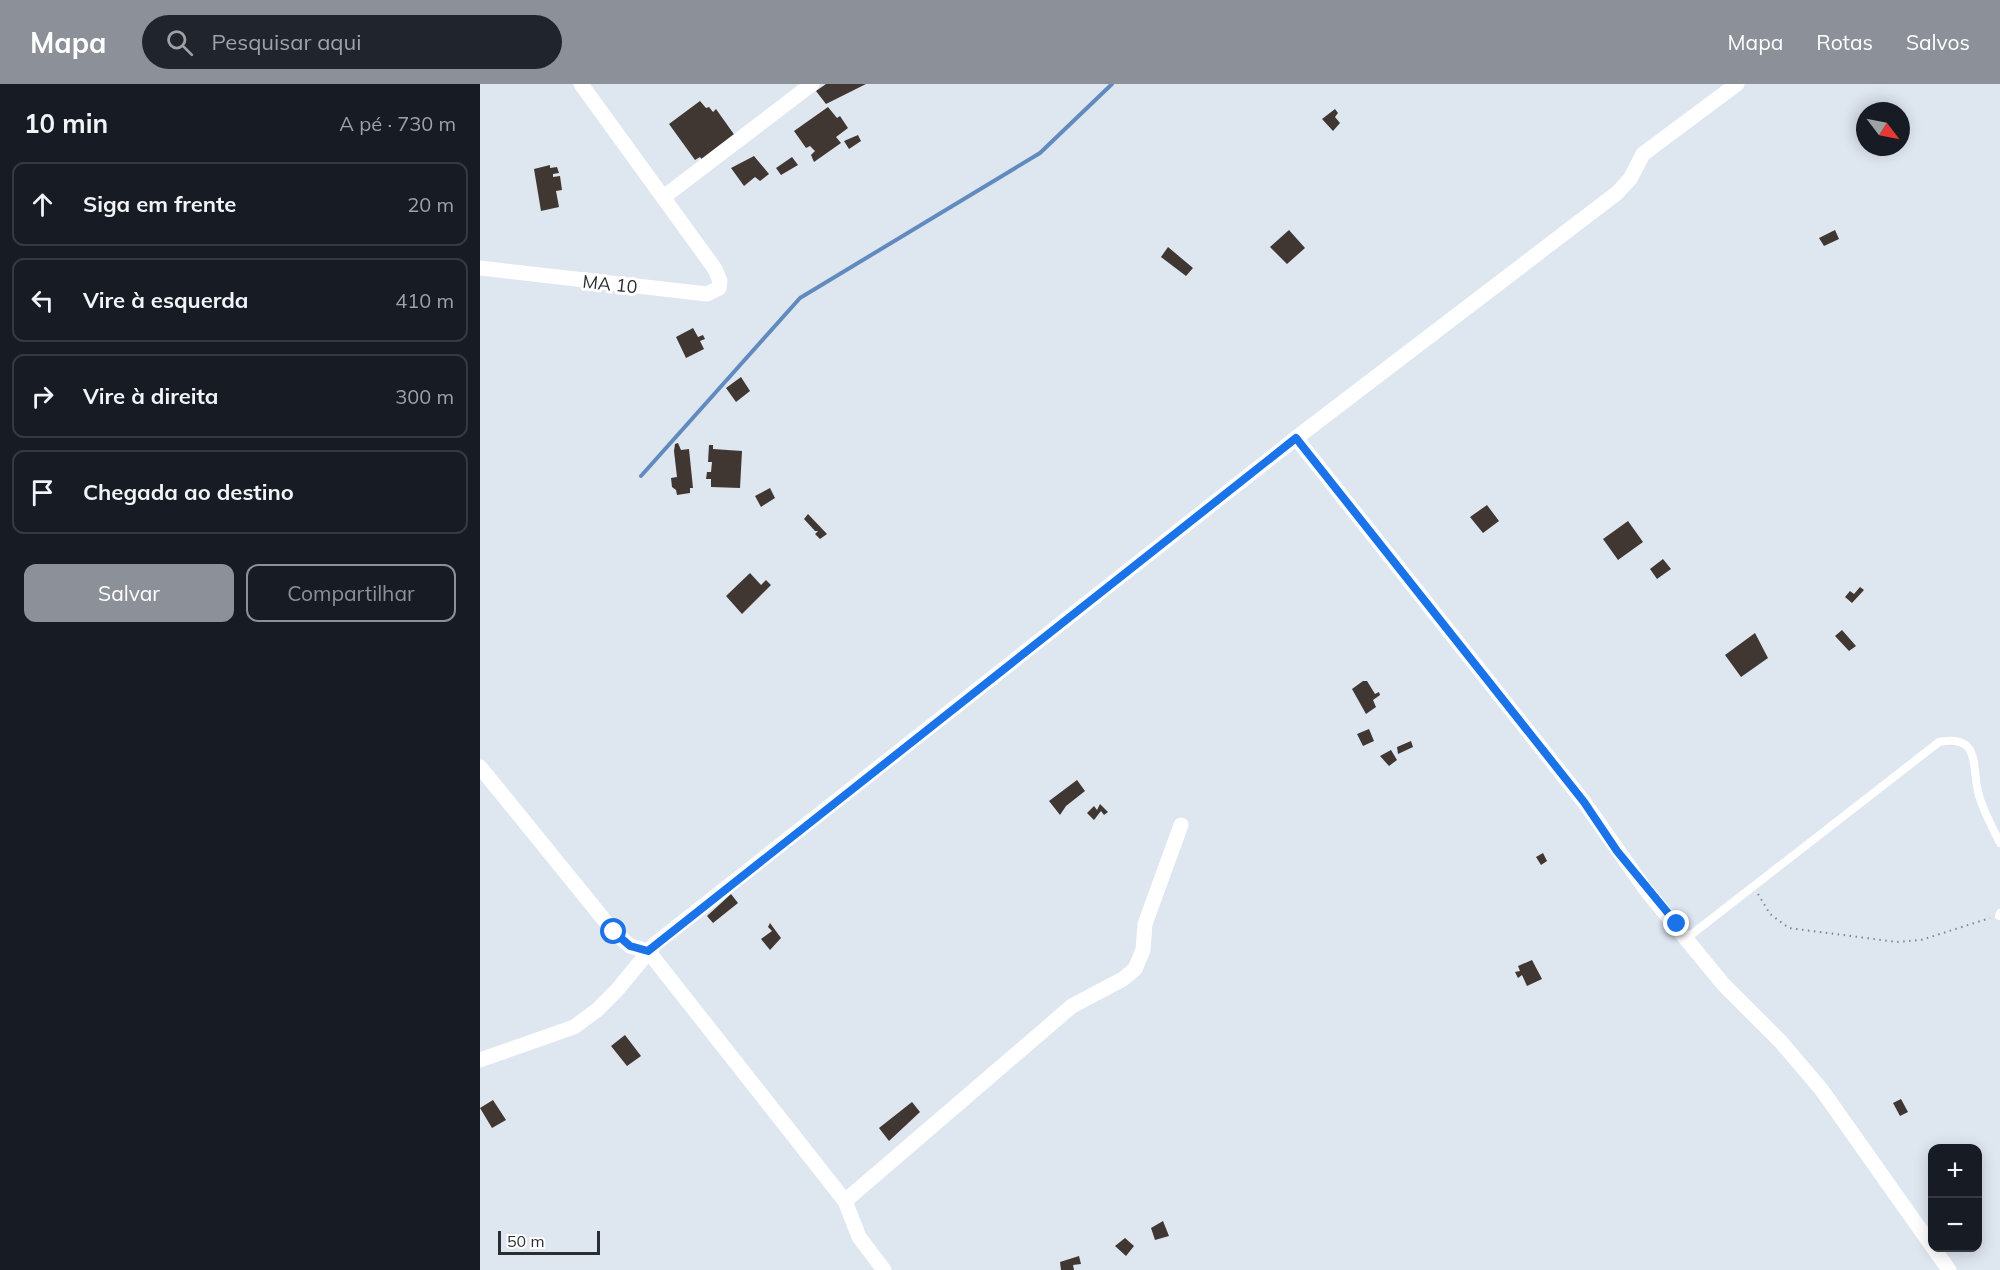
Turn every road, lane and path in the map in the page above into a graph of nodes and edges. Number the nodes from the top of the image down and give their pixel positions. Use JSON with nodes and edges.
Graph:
{"nodes":[{"id":1,"x":581,"y":84,"type":"edge"},
{"id":2,"x":812,"y":84,"type":"edge"},
{"id":3,"x":1737,"y":84,"type":"edge"},
{"id":4,"x":665,"y":196,"type":"junction"},
{"id":5,"x":480,"y":268,"type":"edge"},
{"id":6,"x":1296,"y":438,"type":"junction"},
{"id":7,"x":480,"y":767,"type":"edge"},
{"id":8,"x":1181,"y":825,"type":"dead end"},
{"id":9,"x":2000,"y":843,"type":"edge"},
{"id":10,"x":1754,"y":886,"type":"junction"},
{"id":11,"x":1999,"y":915,"type":"edge"},
{"id":12,"x":1687,"y":938,"type":"junction"},
{"id":13,"x":648,"y":951,"type":"junction"},
{"id":14,"x":480,"y":1060,"type":"edge"},
{"id":15,"x":845,"y":1201,"type":"junction"},
{"id":16,"x":884,"y":1270,"type":"edge"},
{"id":17,"x":1949,"y":1270,"type":"edge"}],
"edges":[{"from":1,"to":4,"type":"street"},
{"from":2,"to":4,"type":"street"},
{"from":3,"to":6,"type":"street"},
{"from":4,"to":5,"type":"street","name":"MA 10"},
{"from":6,"to":12,"type":"street"},
{"from":6,"to":13,"type":"street"},
{"from":7,"to":13,"type":"street"},
{"from":8,"to":15,"type":"street"},
{"from":9,"to":10,"type":"lane"},
{"from":10,"to":11,"type":"path"},
{"from":10,"to":12,"type":"lane"},
{"from":12,"to":17,"type":"street"},
{"from":13,"to":14,"type":"street"},
{"from":13,"to":15,"type":"street"},
{"from":15,"to":16,"type":"street"}]}
